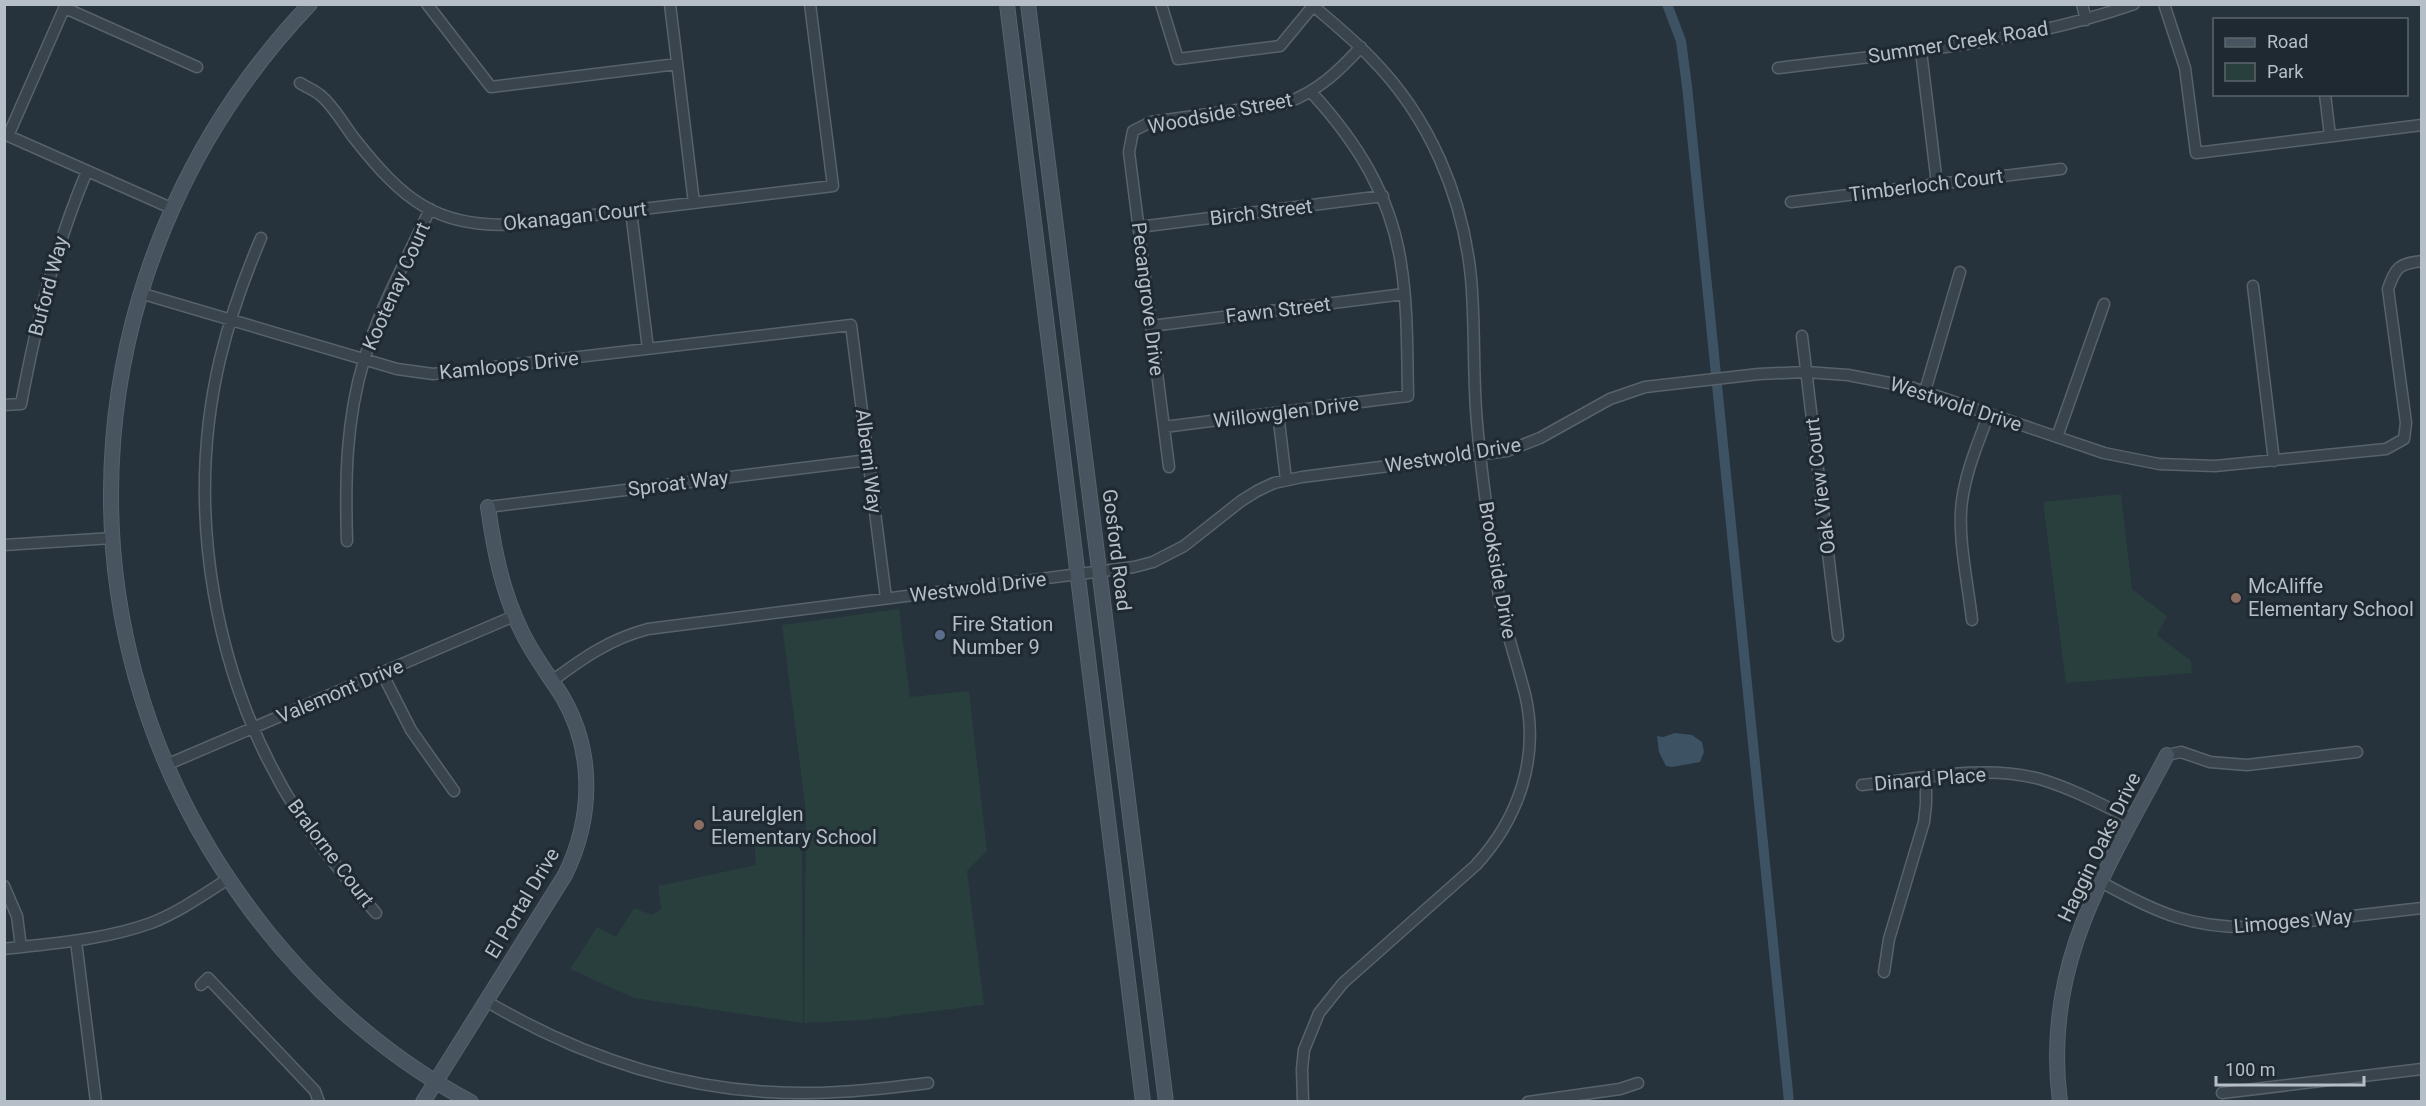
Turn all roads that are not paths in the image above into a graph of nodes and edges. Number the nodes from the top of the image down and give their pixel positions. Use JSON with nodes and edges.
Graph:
{"nodes":[{"id":1,"x":310,"y":4,"type":"edge"},
{"id":2,"x":428,"y":4,"type":"edge"},
{"id":3,"x":670,"y":4,"type":"edge"},
{"id":4,"x":810,"y":4,"type":"edge"},
{"id":5,"x":1007,"y":4,"type":"edge"},
{"id":6,"x":1028,"y":4,"type":"edge"},
{"id":7,"x":1161,"y":4,"type":"edge"},
{"id":8,"x":2082,"y":4,"type":"edge"},
{"id":9,"x":2134,"y":4,"type":"edge"},
{"id":10,"x":2164,"y":4,"type":"edge"},
{"id":11,"x":1312,"y":5,"type":"edge"},
{"id":12,"x":66,"y":6,"type":"edge"},
{"id":13,"x":2086,"y":20,"type":"junction"},
{"id":14,"x":1361,"y":47,"type":"junction"},
{"id":15,"x":1921,"y":51,"type":"junction"},
{"id":16,"x":677,"y":64,"type":"junction"},
{"id":17,"x":197,"y":67,"type":"dead end"},
{"id":18,"x":1778,"y":68,"type":"dead end"},
{"id":19,"x":300,"y":83,"type":"dead end"},
{"id":20,"x":1311,"y":92,"type":"junction"},
{"id":21,"x":2325,"y":96,"type":"edge"},
{"id":22,"x":2421,"y":125,"type":"edge"},
{"id":23,"x":1133,"y":130,"type":"joint"},
{"id":24,"x":6,"y":135,"type":"edge"},
{"id":25,"x":2330,"y":136,"type":"junction"},
{"id":26,"x":2061,"y":169,"type":"dead end"},
{"id":27,"x":87,"y":171,"type":"junction"},
{"id":28,"x":1937,"y":184,"type":"junction"},
{"id":29,"x":1383,"y":196,"type":"junction"},
{"id":30,"x":1791,"y":202,"type":"dead end"},
{"id":31,"x":694,"y":203,"type":"junction"},
{"id":32,"x":171,"y":208,"type":"junction"},
{"id":33,"x":430,"y":209,"type":"junction"},
{"id":34,"x":631,"y":211,"type":"junction"},
{"id":35,"x":1139,"y":227,"type":"junction"},
{"id":36,"x":261,"y":238,"type":"dead end"},
{"id":37,"x":2421,"y":261,"type":"edge"},
{"id":38,"x":1960,"y":272,"type":"dead end"},
{"id":39,"x":2253,"y":286,"type":"dead end"},
{"id":40,"x":140,"y":293,"type":"junction"},
{"id":41,"x":1404,"y":294,"type":"junction"},
{"id":42,"x":2104,"y":304,"type":"dead end"},
{"id":43,"x":230,"y":320,"type":"junction"},
{"id":44,"x":851,"y":325,"type":"joint"},
{"id":45,"x":1151,"y":326,"type":"junction"},
{"id":46,"x":1802,"y":336,"type":"dead end"},
{"id":47,"x":648,"y":349,"type":"junction"},
{"id":48,"x":364,"y":360,"type":"junction"},
{"id":49,"x":1806,"y":372,"type":"junction"},
{"id":50,"x":1925,"y":391,"type":"junction"},
{"id":51,"x":4,"y":405,"type":"edge"},
{"id":52,"x":1278,"y":413,"type":"junction"},
{"id":53,"x":1989,"y":413,"type":"junction"},
{"id":54,"x":1164,"y":427,"type":"junction"},
{"id":55,"x":2057,"y":437,"type":"junction"},
{"id":56,"x":1481,"y":455,"type":"junction"},
{"id":57,"x":868,"y":460,"type":"junction"},
{"id":58,"x":2274,"y":462,"type":"junction"},
{"id":59,"x":1169,"y":467,"type":"dead end"},
{"id":60,"x":1286,"y":480,"type":"junction"},
{"id":61,"x":488,"y":507,"type":"joint"},
{"id":62,"x":112,"y":538,"type":"junction"},
{"id":63,"x":347,"y":541,"type":"dead end"},
{"id":64,"x":4,"y":545,"type":"edge"},
{"id":65,"x":1100,"y":572,"type":"junction"},
{"id":66,"x":1078,"y":575,"type":"junction"},
{"id":67,"x":886,"y":598,"type":"junction"},
{"id":68,"x":514,"y":616,"type":"junction"},
{"id":69,"x":1972,"y":620,"type":"dead end"},
{"id":70,"x":1838,"y":636,"type":"dead end"},
{"id":71,"x":382,"y":673,"type":"junction"},
{"id":72,"x":552,"y":681,"type":"junction"},
{"id":73,"x":253,"y":728,"type":"junction"},
{"id":74,"x":2357,"y":752,"type":"dead end"},
{"id":75,"x":2167,"y":754,"type":"joint"},
{"id":76,"x":166,"y":765,"type":"junction"},
{"id":77,"x":1926,"y":778,"type":"junction"},
{"id":78,"x":1862,"y":786,"type":"dead end"},
{"id":79,"x":454,"y":790,"type":"dead end"},
{"id":80,"x":2133,"y":820,"type":"junction"},
{"id":81,"x":228,"y":879,"type":"junction"},
{"id":82,"x":2101,"y":882,"type":"junction"},
{"id":83,"x":4,"y":886,"type":"edge"},
{"id":84,"x":2421,"y":908,"type":"edge"},
{"id":85,"x":376,"y":913,"type":"dead end"},
{"id":86,"x":76,"y":940,"type":"junction"},
{"id":87,"x":21,"y":947,"type":"junction"},
{"id":88,"x":4,"y":949,"type":"edge"},
{"id":89,"x":1884,"y":972,"type":"dead end"},
{"id":90,"x":201,"y":985,"type":"dead end"},
{"id":91,"x":486,"y":1001,"type":"junction"},
{"id":92,"x":2421,"y":1069,"type":"edge"},
{"id":93,"x":436,"y":1081,"type":"junction"},
{"id":94,"x":928,"y":1083,"type":"dead end"},
{"id":95,"x":1638,"y":1083,"type":"dead end"},
{"id":96,"x":2222,"y":1093,"type":"dead end"},
{"id":97,"x":849,"y":1097,"type":"edge"},
{"id":98,"x":96,"y":1101,"type":"edge"},
{"id":99,"x":319,"y":1101,"type":"edge"},
{"id":100,"x":423,"y":1101,"type":"edge"},
{"id":101,"x":471,"y":1101,"type":"edge"},
{"id":102,"x":1143,"y":1101,"type":"edge"},
{"id":103,"x":1166,"y":1101,"type":"edge"},
{"id":104,"x":1303,"y":1101,"type":"edge"},
{"id":105,"x":1528,"y":1101,"type":"edge"},
{"id":106,"x":2060,"y":1101,"type":"edge"}],
"edges":[{"from":1,"to":32,"type":"street"},
{"from":2,"to":16,"type":"street"},
{"from":3,"to":16,"type":"street"},
{"from":4,"to":31,"type":"street","name":"Okanagan Court"},
{"from":5,"to":66,"type":"street"},
{"from":6,"to":65,"type":"street","name":"Gosford Road"},
{"from":7,"to":11,"type":"street"},
{"from":8,"to":13,"type":"street"},
{"from":9,"to":13,"type":"street","name":"Summer Creek Road"},
{"from":10,"to":25,"type":"street"},
{"from":11,"to":14,"type":"street","name":"Brookside Drive"},
{"from":12,"to":17,"type":"street"},
{"from":12,"to":24,"type":"street"},
{"from":13,"to":15,"type":"street","name":"Summer Creek Road"},
{"from":14,"to":20,"type":"street","name":"Woodside Street"},
{"from":14,"to":56,"type":"street","name":"Brookside Drive"},
{"from":15,"to":18,"type":"street","name":"Summer Creek Road"},
{"from":15,"to":28,"type":"street"},
{"from":16,"to":31,"type":"street"},
{"from":19,"to":33,"type":"street","name":"Okanagan Court"},
{"from":20,"to":23,"type":"street","name":"Woodside Street"},
{"from":20,"to":29,"type":"street"},
{"from":21,"to":25,"type":"street"},
{"from":22,"to":25,"type":"street"},
{"from":23,"to":35,"type":"street","name":"Pecangrove Drive"},
{"from":24,"to":27,"type":"street"},
{"from":26,"to":28,"type":"street","name":"Timberloch Court"},
{"from":27,"to":32,"type":"street"},
{"from":27,"to":51,"type":"street","name":"Buford Way"},
{"from":28,"to":30,"type":"street","name":"Timberloch Court"},
{"from":29,"to":35,"type":"street","name":"Birch Street"},
{"from":29,"to":41,"type":"street"},
{"from":31,"to":34,"type":"street","name":"Okanagan Court"},
{"from":32,"to":40,"type":"street"},
{"from":33,"to":34,"type":"street","name":"Okanagan Court"},
{"from":33,"to":48,"type":"street","name":"Kootenay Court"},
{"from":34,"to":47,"type":"street"},
{"from":35,"to":45,"type":"street","name":"Pecangrove Drive"},
{"from":36,"to":43,"type":"street","name":"Bralorne Court"},
{"from":37,"to":58,"type":"street","name":"Westwold Drive"},
{"from":38,"to":50,"type":"street"},
{"from":39,"to":58,"type":"street"},
{"from":40,"to":43,"type":"street","name":"Kamloops Drive"},
{"from":40,"to":62,"type":"street"},
{"from":41,"to":45,"type":"street","name":"Fawn Street"},
{"from":41,"to":52,"type":"street","name":"Willowglen Drive"},
{"from":42,"to":55,"type":"street"},
{"from":43,"to":48,"type":"street","name":"Kamloops Drive"},
{"from":43,"to":73,"type":"street","name":"Bralorne Court"},
{"from":44,"to":47,"type":"street","name":"Kamloops Drive"},
{"from":44,"to":57,"type":"street","name":"Alberni Way"},
{"from":45,"to":54,"type":"street","name":"Pecangrove Drive"},
{"from":46,"to":49,"type":"street","name":"Oak View Court"},
{"from":47,"to":48,"type":"street","name":"Kamloops Drive"},
{"from":48,"to":63,"type":"street","name":"Kootenay Court"},
{"from":49,"to":50,"type":"street","name":"Westwold Drive"},
{"from":49,"to":56,"type":"street","name":"Westwold Drive"},
{"from":49,"to":70,"type":"street","name":"Oak View Court"},
{"from":50,"to":53,"type":"street","name":"Westwold Drive"},
{"from":52,"to":54,"type":"street","name":"Willowglen Drive"},
{"from":52,"to":60,"type":"street"},
{"from":53,"to":55,"type":"street","name":"Westwold Drive"},
{"from":53,"to":69,"type":"street"},
{"from":54,"to":59,"type":"street","name":"Pecangrove Drive"},
{"from":55,"to":58,"type":"street","name":"Westwold Drive"},
{"from":56,"to":60,"type":"street","name":"Westwold Drive"},
{"from":56,"to":104,"type":"street","name":"Brookside Drive"},
{"from":57,"to":61,"type":"street","name":"Sproat Way"},
{"from":57,"to":67,"type":"street","name":"Alberni Way"},
{"from":60,"to":65,"type":"street","name":"Westwold Drive"},
{"from":61,"to":68,"type":"street","name":"El Portal Drive"},
{"from":62,"to":64,"type":"street"},
{"from":62,"to":76,"type":"street"},
{"from":65,"to":66,"type":"street","name":"Westwold Drive"},
{"from":65,"to":103,"type":"street","name":"Gosford Road"},
{"from":66,"to":67,"type":"street","name":"Westwold Drive"},
{"from":66,"to":102,"type":"street"},
{"from":67,"to":72,"type":"street","name":"Westwold Drive"},
{"from":68,"to":71,"type":"street","name":"Valemont Drive"},
{"from":68,"to":72,"type":"street","name":"El Portal Drive"},
{"from":71,"to":73,"type":"street","name":"Valemont Drive"},
{"from":71,"to":79,"type":"street"},
{"from":72,"to":91,"type":"street","name":"El Portal Drive"},
{"from":73,"to":76,"type":"street","name":"Valemont Drive"},
{"from":73,"to":85,"type":"street","name":"Bralorne Court"},
{"from":74,"to":75,"type":"street"},
{"from":75,"to":80,"type":"street","name":"Haggin Oaks Drive"},
{"from":76,"to":81,"type":"street"},
{"from":77,"to":78,"type":"street","name":"Dinard Place"},
{"from":77,"to":80,"type":"street","name":"Dinard Place"},
{"from":77,"to":89,"type":"street"},
{"from":80,"to":82,"type":"street","name":"Haggin Oaks Drive"},
{"from":81,"to":86,"type":"street"},
{"from":81,"to":93,"type":"street"},
{"from":82,"to":84,"type":"street","name":"Limoges Way"},
{"from":82,"to":106,"type":"street","name":"Haggin Oaks Drive"},
{"from":83,"to":87,"type":"street"},
{"from":86,"to":87,"type":"street"},
{"from":86,"to":98,"type":"street"},
{"from":87,"to":88,"type":"street"},
{"from":90,"to":99,"type":"street"},
{"from":91,"to":93,"type":"street","name":"El Portal Drive"},
{"from":91,"to":97,"type":"street"},
{"from":92,"to":96,"type":"street"},
{"from":93,"to":100,"type":"street","name":"El Portal Drive"},
{"from":93,"to":101,"type":"street"},
{"from":94,"to":97,"type":"street"},
{"from":95,"to":105,"type":"street"}]}
